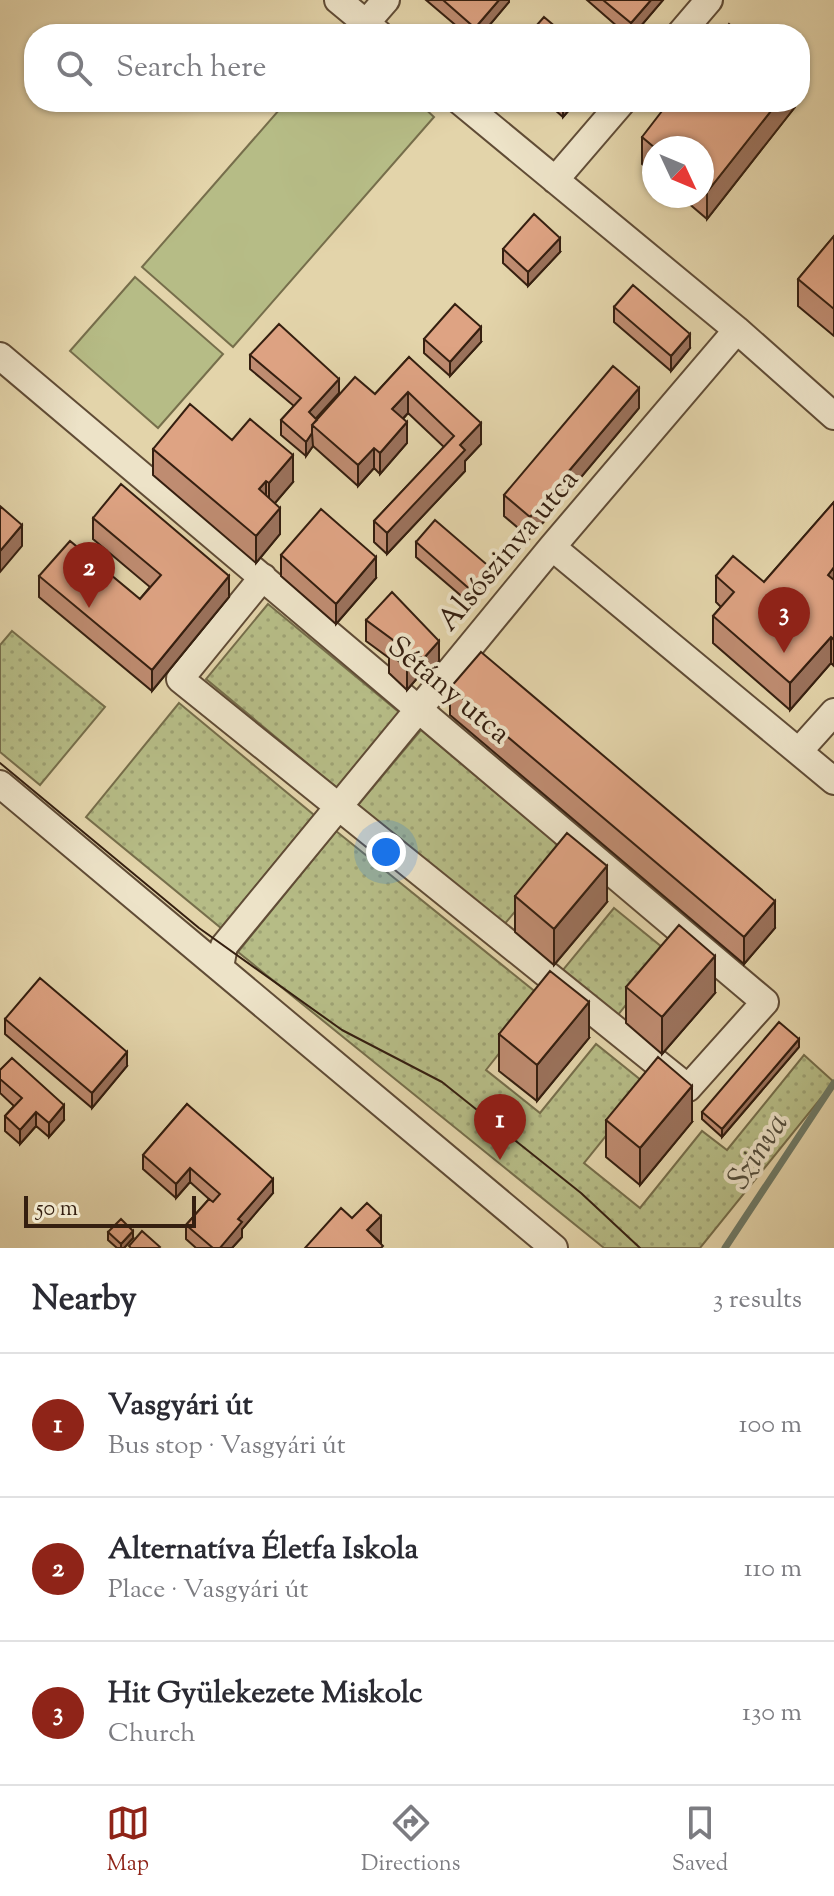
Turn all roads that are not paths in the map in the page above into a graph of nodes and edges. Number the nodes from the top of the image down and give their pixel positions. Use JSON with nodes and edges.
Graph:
{"nodes":[{"id":1,"x":338,"y":0,"type":"edge"},
{"id":2,"x":386,"y":0,"type":"edge"},
{"id":3,"x":709,"y":0,"type":"edge"},
{"id":4,"x":366,"y":24,"type":"edge"},
{"id":5,"x":374,"y":24,"type":"edge"},
{"id":6,"x":689,"y":24,"type":"edge"},
{"id":7,"x":473,"y":112,"type":"edge"},
{"id":8,"x":613,"y":112,"type":"edge"},
{"id":9,"x":555,"y":180,"type":"junction"},
{"id":10,"x":737,"y":330,"type":"junction"},
{"id":11,"x":0,"y":356,"type":"edge"},
{"id":12,"x":834,"y":416,"type":"edge"},
{"id":13,"x":552,"y":547,"type":"junction"},
{"id":14,"x":263,"y":577,"type":"junction"},
{"id":15,"x":420,"y":709,"type":"junction"},
{"id":16,"x":834,"y":712,"type":"edge"},
{"id":17,"x":799,"y":751,"type":"junction"},
{"id":18,"x":834,"y":781,"type":"edge"},
{"id":19,"x":0,"y":784,"type":"edge"},
{"id":20,"x":337,"y":806,"type":"junction"},
{"id":21,"x":220,"y":967,"type":"junction"},
{"id":22,"x":554,"y":1248,"type":"edge"}],
"edges":[{"from":1,"to":4,"type":"street"},
{"from":2,"to":5,"type":"street"},
{"from":3,"to":6,"type":"street"},
{"from":7,"to":9,"type":"street"},
{"from":8,"to":9,"type":"street"},
{"from":9,"to":10,"type":"street"},
{"from":10,"to":12,"type":"street"},
{"from":10,"to":13,"type":"street","name":"Alsószinva utca"},
{"from":11,"to":14,"type":"street","name":"Sétány utca"},
{"from":13,"to":15,"type":"street","name":"Alsószinva utca"},
{"from":13,"to":17,"type":"street"},
{"from":14,"to":15,"type":"street","name":"Sétány utca"},
{"from":14,"to":20,"type":"street"},
{"from":15,"to":20,"type":"street","name":"Alsószinva utca"},
{"from":15,"to":20,"type":"street","name":"Sétány utca"},
{"from":16,"to":17,"type":"street"},
{"from":17,"to":18,"type":"street"},
{"from":19,"to":21,"type":"street"},
{"from":20,"to":21,"type":"street","name":"Alsószinva utca"},
{"from":21,"to":22,"type":"street"}]}
